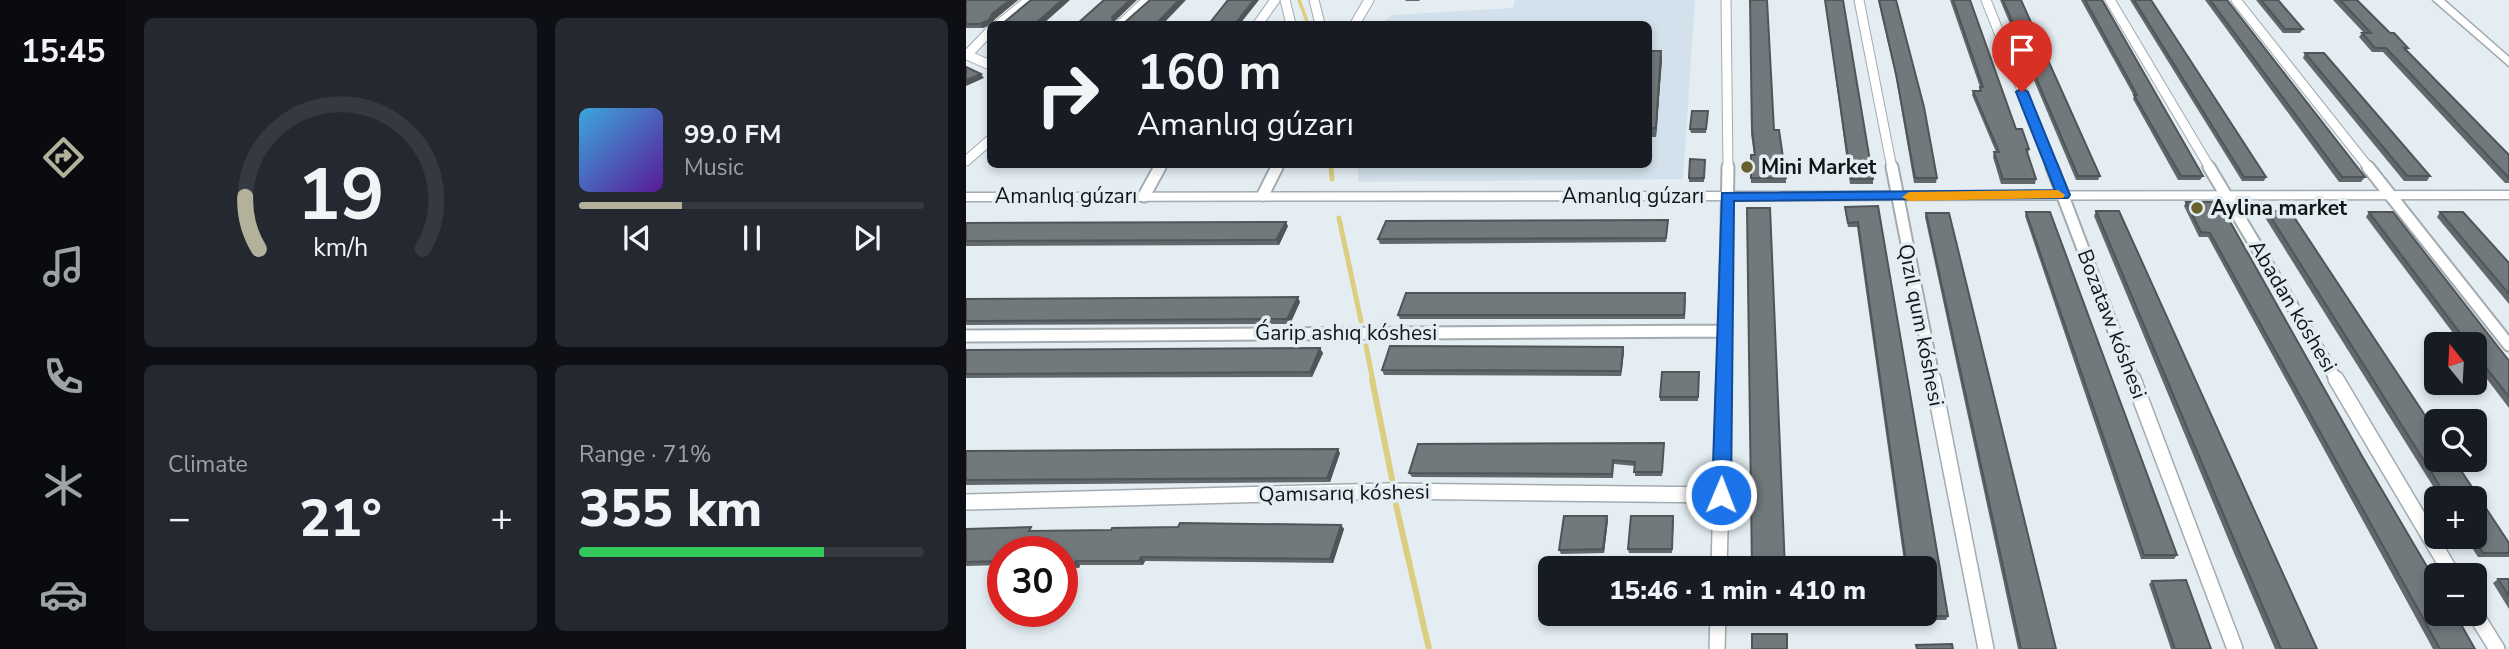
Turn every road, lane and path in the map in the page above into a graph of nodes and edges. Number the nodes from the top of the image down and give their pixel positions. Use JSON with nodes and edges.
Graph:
{"nodes":[{"id":1,"x":1029,"y":0,"type":"edge"},
{"id":2,"x":1147,"y":0,"type":"edge"},
{"id":3,"x":1275,"y":0,"type":"edge"},
{"id":4,"x":1286,"y":0,"type":"edge"},
{"id":5,"x":1314,"y":0,"type":"edge"},
{"id":6,"x":1369,"y":0,"type":"edge"},
{"id":7,"x":1726,"y":0,"type":"edge"},
{"id":8,"x":1859,"y":0,"type":"edge"},
{"id":9,"x":1986,"y":0,"type":"edge"},
{"id":10,"x":2110,"y":0,"type":"edge"},
{"id":11,"x":2236,"y":0,"type":"edge"},
{"id":12,"x":2438,"y":0,"type":"edge"},
{"id":13,"x":1003,"y":21,"type":"edge"},
{"id":14,"x":1124,"y":21,"type":"edge"},
{"id":15,"x":1260,"y":21,"type":"edge"},
{"id":16,"x":1291,"y":21,"type":"edge"},
{"id":17,"x":1319,"y":21,"type":"edge"},
{"id":18,"x":1356,"y":21,"type":"edge"},
{"id":19,"x":987,"y":34,"type":"edge"},
{"id":20,"x":967,"y":55,"type":"edge"},
{"id":21,"x":2509,"y":63,"type":"edge"},
{"id":22,"x":987,"y":64,"type":"edge"},
{"id":23,"x":987,"y":143,"type":"edge"},
{"id":24,"x":966,"y":161,"type":"edge"},
{"id":25,"x":1159,"y":168,"type":"edge"},
{"id":26,"x":1276,"y":168,"type":"edge"},
{"id":27,"x":1263,"y":195,"type":"junction"},
{"id":28,"x":2063,"y":195,"type":"junction"},
{"id":29,"x":2391,"y":195,"type":"junction"},
{"id":30,"x":2509,"y":195,"type":"edge"},
{"id":31,"x":1144,"y":196,"type":"junction"},
{"id":32,"x":1727,"y":196,"type":"junction"},
{"id":33,"x":2227,"y":196,"type":"junction"},
{"id":34,"x":966,"y":197,"type":"edge"},
{"id":35,"x":1896,"y":197,"type":"junction"},
{"id":36,"x":1725,"y":331,"type":"junction"},
{"id":37,"x":966,"y":336,"type":"edge"},
{"id":38,"x":2509,"y":345,"type":"edge"},
{"id":39,"x":1721,"y":495,"type":"junction"},
{"id":40,"x":966,"y":502,"type":"edge"},
{"id":41,"x":1719,"y":556,"type":"edge"},
{"id":42,"x":2445,"y":563,"type":"edge"},
{"id":43,"x":1718,"y":626,"type":"edge"},
{"id":44,"x":2483,"y":626,"type":"edge"},
{"id":45,"x":1717,"y":649,"type":"edge"},
{"id":46,"x":1986,"y":649,"type":"edge"},
{"id":47,"x":2235,"y":649,"type":"edge"},
{"id":48,"x":2497,"y":649,"type":"edge"}],
"edges":[{"from":1,"to":13,"type":"street"},
{"from":2,"to":14,"type":"street"},
{"from":3,"to":15,"type":"street"},
{"from":4,"to":16,"type":"street"},
{"from":5,"to":17,"type":"street"},
{"from":6,"to":18,"type":"street"},
{"from":7,"to":32,"type":"street"},
{"from":8,"to":35,"type":"street","name":"Qızıl qum kóshesi"},
{"from":9,"to":28,"type":"street","name":"Bozataw kóshesi"},
{"from":10,"to":33,"type":"street","name":"Abadan kóshesi"},
{"from":11,"to":29,"type":"street"},
{"from":12,"to":21,"type":"street"},
{"from":19,"to":20,"type":"street"},
{"from":20,"to":22,"type":"street"},
{"from":23,"to":24,"type":"street"},
{"from":25,"to":31,"type":"street"},
{"from":26,"to":27,"type":"street"},
{"from":27,"to":31,"type":"street","name":"Amanlıq gúzarı"},
{"from":27,"to":32,"type":"street","name":"Amanlıq gúzarı"},
{"from":28,"to":33,"type":"street","name":"Amanlıq gúzarı"},
{"from":28,"to":35,"type":"street","name":"Amanlıq gúzarı"},
{"from":28,"to":47,"type":"street","name":"Bozataw kóshesi"},
{"from":29,"to":30,"type":"street","name":"Amanlıq gúzarı"},
{"from":29,"to":33,"type":"street","name":"Amanlıq gúzarı"},
{"from":29,"to":38,"type":"street"},
{"from":31,"to":34,"type":"street","name":"Amanlıq gúzarı"},
{"from":32,"to":35,"type":"street","name":"Amanlıq gúzarı"},
{"from":32,"to":36,"type":"street"},
{"from":33,"to":42,"type":"street","name":"Abadan kóshesi"},
{"from":35,"to":46,"type":"street","name":"Qızıl qum kóshesi"},
{"from":36,"to":37,"type":"street","name":"Ǵarip ashıq kóshesi"},
{"from":36,"to":39,"type":"street"},
{"from":39,"to":40,"type":"street","name":"Qamısarıq kóshesi"},
{"from":39,"to":41,"type":"street"},
{"from":43,"to":45,"type":"street"},
{"from":44,"to":48,"type":"street"}]}
